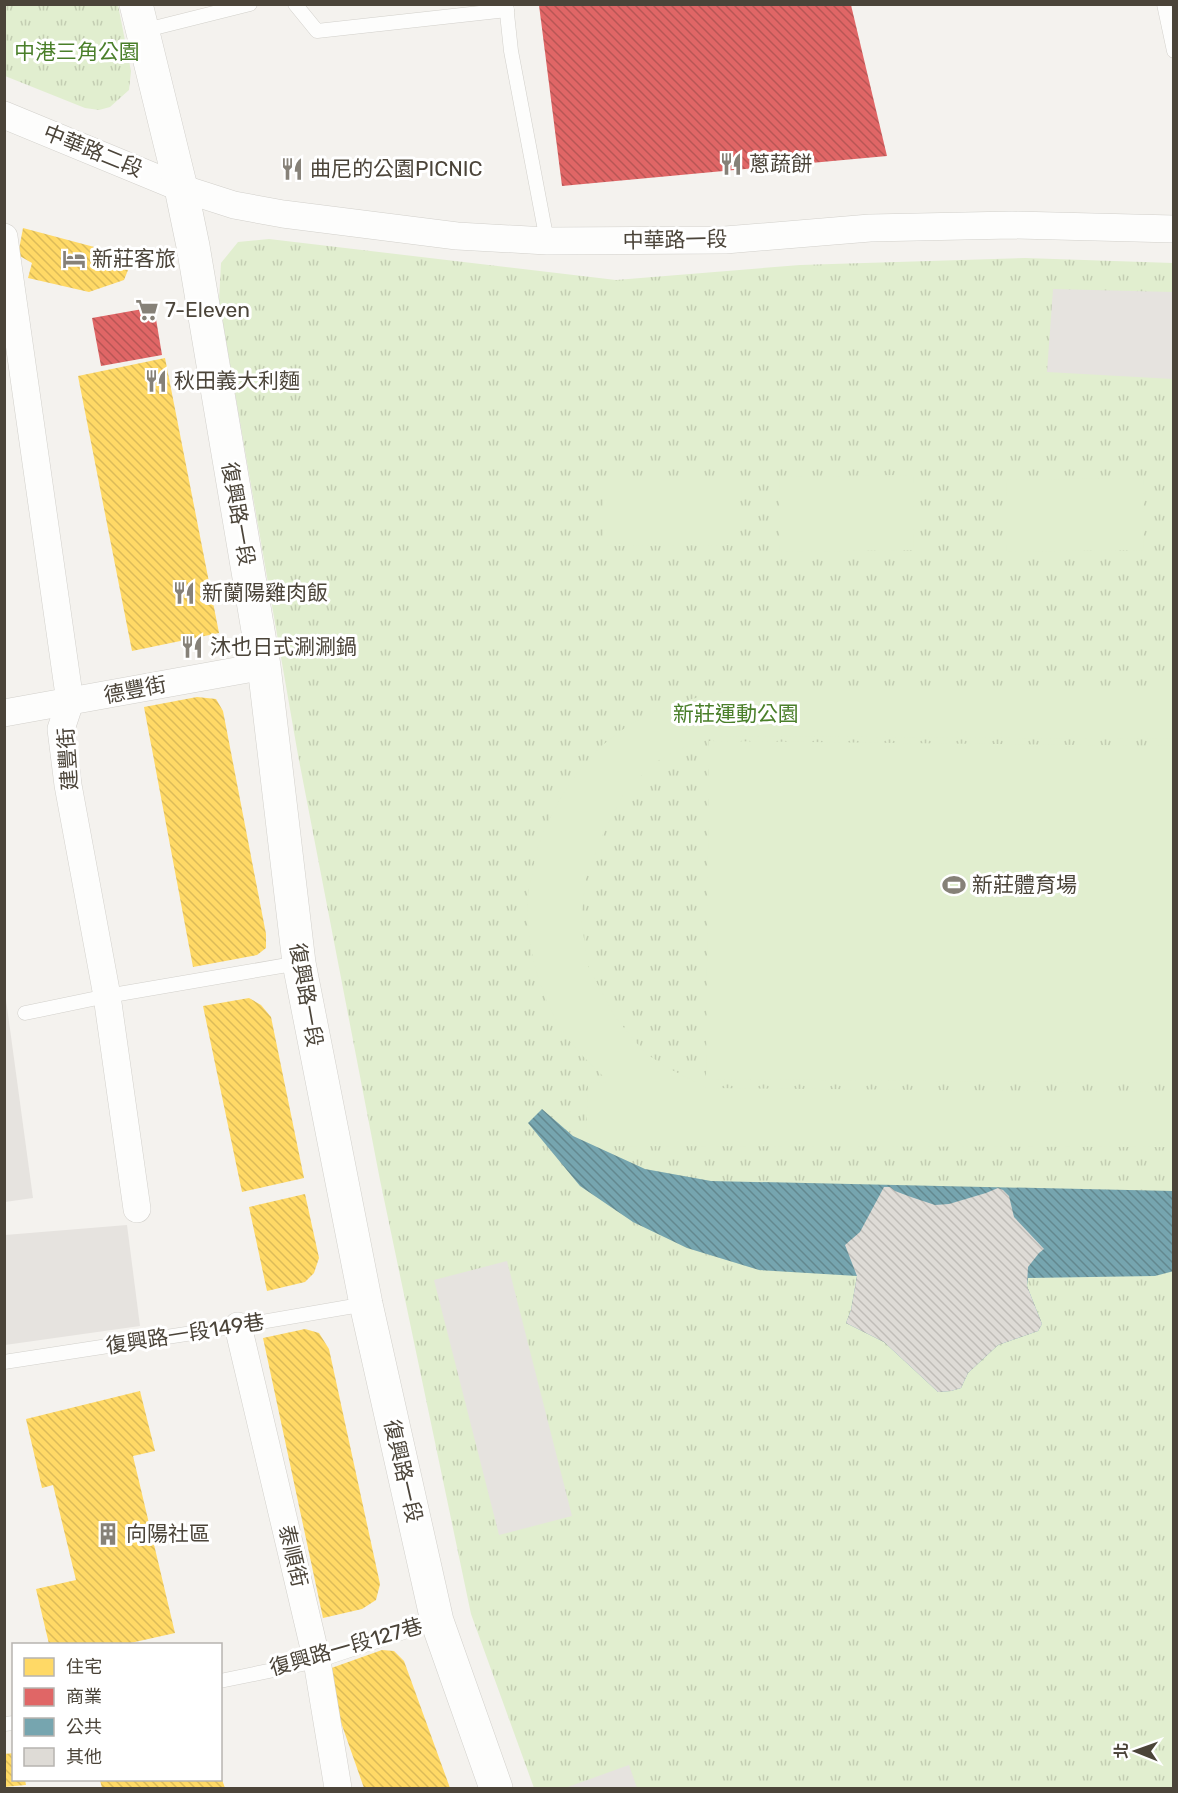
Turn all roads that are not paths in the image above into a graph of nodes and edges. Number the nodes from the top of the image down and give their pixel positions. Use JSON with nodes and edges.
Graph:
{"nodes":[{"id":1,"x":250,"y":4,"type":"edge"},
{"id":2,"x":295,"y":4,"type":"edge"},
{"id":3,"x":1164,"y":4,"type":"edge"},
{"id":4,"x":507,"y":7,"type":"edge"},
{"id":5,"x":139,"y":18,"type":"edge"},
{"id":6,"x":1173,"y":51,"type":"edge"},
{"id":7,"x":4,"y":115,"type":"edge"},
{"id":8,"x":181,"y":188,"type":"junction"},
{"id":9,"x":1173,"y":229,"type":"edge"},
{"id":10,"x":4,"y":237,"type":"edge"},
{"id":11,"x":547,"y":242,"type":"junction"},
{"id":12,"x":264,"y":666,"type":"junction"},
{"id":13,"x":70,"y":702,"type":"junction"},
{"id":14,"x":4,"y":713,"type":"edge"},
{"id":15,"x":299,"y":963,"type":"junction"},
{"id":16,"x":107,"y":996,"type":"junction"},
{"id":17,"x":25,"y":1013,"type":"dead end"},
{"id":18,"x":137,"y":1209,"type":"dead end"},
{"id":19,"x":366,"y":1304,"type":"junction"},
{"id":20,"x":238,"y":1326,"type":"junction"},
{"id":21,"x":4,"y":1362,"type":"edge"},
{"id":22,"x":437,"y":1621,"type":"junction"},
{"id":23,"x":317,"y":1660,"type":"junction"},
{"id":24,"x":222,"y":1681,"type":"edge"},
{"id":25,"x":338,"y":1788,"type":"edge"},
{"id":26,"x":496,"y":1788,"type":"edge"}],
"edges":[{"from":1,"to":5,"type":"lane"},
{"from":2,"to":4,"type":"lane"},
{"from":3,"to":6,"type":"lane"},
{"from":4,"to":11,"type":"lane"},
{"from":5,"to":8,"type":"street","name":"復興路一段"},
{"from":7,"to":8,"type":"street","name":"中華路二段"},
{"from":8,"to":11,"type":"street","name":"中華路一段"},
{"from":8,"to":12,"type":"street","name":"復興路一段"},
{"from":9,"to":11,"type":"street","name":"中華路一段"},
{"from":10,"to":13,"type":"street","name":"建豐街"},
{"from":12,"to":13,"type":"street","name":"德豐街"},
{"from":12,"to":15,"type":"street","name":"復興路一段"},
{"from":13,"to":14,"type":"street","name":"德豐街"},
{"from":13,"to":16,"type":"street","name":"建豐街"},
{"from":15,"to":16,"type":"lane"},
{"from":15,"to":19,"type":"street","name":"復興路一段"},
{"from":16,"to":17,"type":"lane"},
{"from":16,"to":18,"type":"street","name":"建豐街"},
{"from":19,"to":20,"type":"lane","name":"復興路一段149巷"},
{"from":19,"to":22,"type":"street","name":"復興路一段"},
{"from":20,"to":21,"type":"lane","name":"復興路一段149巷"},
{"from":20,"to":23,"type":"street","name":"泰順街"},
{"from":22,"to":23,"type":"lane","name":"復興路一段127巷"},
{"from":22,"to":26,"type":"street","name":"復興路一段"},
{"from":23,"to":24,"type":"lane","name":"復興路一段127巷"},
{"from":23,"to":25,"type":"street","name":"泰順街"}]}
